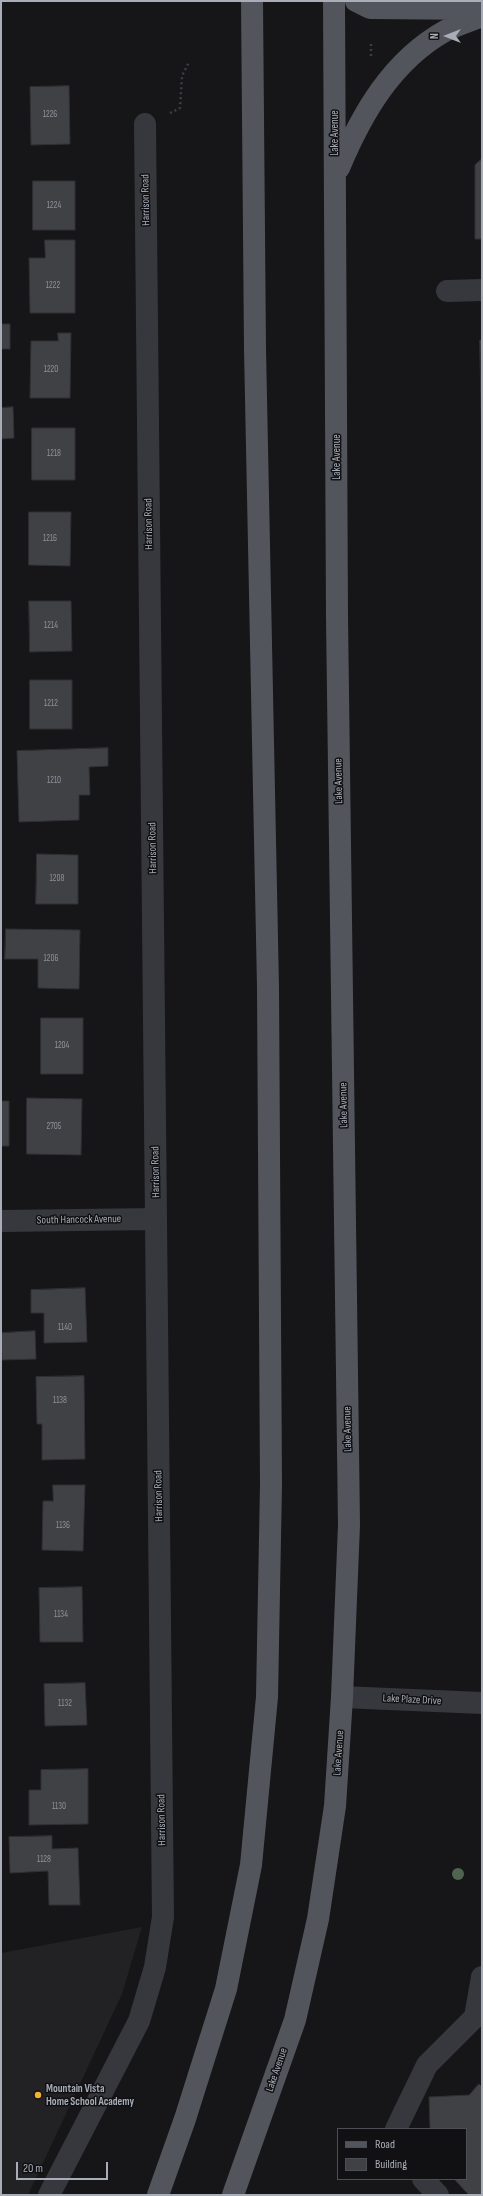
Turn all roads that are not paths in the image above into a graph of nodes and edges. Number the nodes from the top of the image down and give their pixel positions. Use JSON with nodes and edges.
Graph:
{"nodes":[{"id":1,"x":252,"y":1,"type":"edge"},
{"id":2,"x":334,"y":1,"type":"edge"},
{"id":3,"x":356,"y":1,"type":"edge"},
{"id":4,"x":482,"y":9,"type":"edge"},
{"id":5,"x":482,"y":16,"type":"edge"},
{"id":6,"x":145,"y":124,"type":"road end"},
{"id":7,"x":335,"y":176,"type":"junction"},
{"id":8,"x":482,"y":290,"type":"edge"},
{"id":9,"x":447,"y":291,"type":"dead end"},
{"id":10,"x":156,"y":1219,"type":"junction"},
{"id":11,"x":1,"y":1221,"type":"edge"},
{"id":12,"x":342,"y":1697,"type":"junction"},
{"id":13,"x":482,"y":1703,"type":"edge"},
{"id":14,"x":482,"y":1978,"type":"edge"},
{"id":15,"x":396,"y":2128,"type":"edge"},
{"id":16,"x":424,"y":2180,"type":"edge"},
{"id":17,"x":49,"y":2195,"type":"edge"},
{"id":18,"x":158,"y":2195,"type":"edge"},
{"id":19,"x":233,"y":2195,"type":"edge"},
{"id":20,"x":438,"y":2195,"type":"edge"}],
"edges":[{"from":1,"to":18,"type":"main road"},
{"from":2,"to":7,"type":"main road","name":"Lake Avenue"},
{"from":3,"to":4,"type":"main road"},
{"from":5,"to":7,"type":"main road"},
{"from":6,"to":10,"type":"street","name":"Harrison Road"},
{"from":7,"to":12,"type":"main road","name":"Lake Avenue"},
{"from":8,"to":9,"type":"street"},
{"from":10,"to":11,"type":"street","name":"South Hancock Avenue"},
{"from":10,"to":17,"type":"street","name":"Harrison Road"},
{"from":12,"to":13,"type":"street","name":"Lake Plaze Drive"},
{"from":12,"to":19,"type":"main road","name":"Lake Avenue"},
{"from":14,"to":15,"type":"street"},
{"from":16,"to":20,"type":"street"}]}
